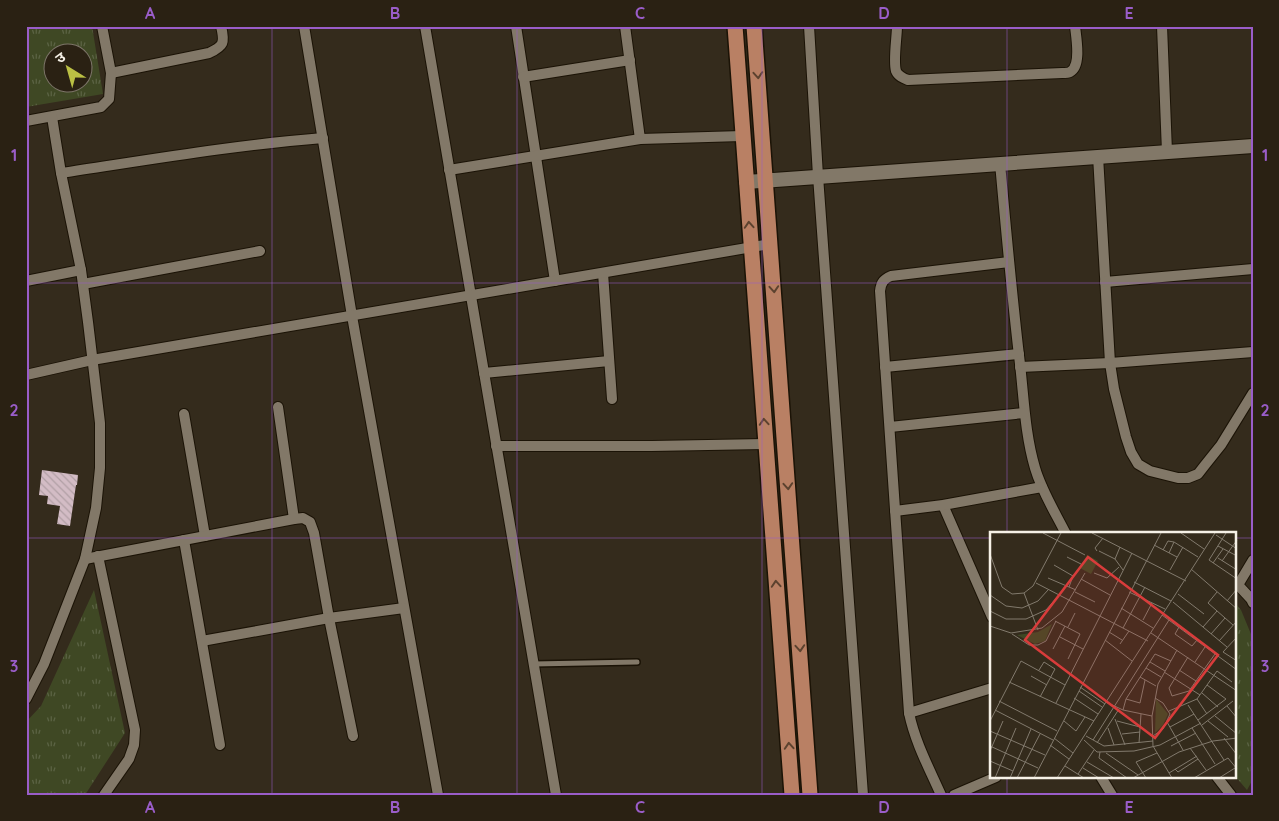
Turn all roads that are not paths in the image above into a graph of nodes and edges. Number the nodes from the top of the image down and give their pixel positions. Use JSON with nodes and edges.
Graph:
{"nodes":[{"id":1,"x":102,"y":26,"type":"edge"},
{"id":2,"x":222,"y":26,"type":"edge"},
{"id":3,"x":304,"y":26,"type":"edge"},
{"id":4,"x":424,"y":26,"type":"edge"},
{"id":5,"x":516,"y":26,"type":"edge"},
{"id":6,"x":625,"y":26,"type":"edge"},
{"id":7,"x":735,"y":26,"type":"edge"},
{"id":8,"x":754,"y":26,"type":"edge"},
{"id":9,"x":809,"y":26,"type":"edge"},
{"id":10,"x":897,"y":26,"type":"edge"},
{"id":11,"x":1075,"y":26,"type":"edge"},
{"id":12,"x":1162,"y":26,"type":"edge"},
{"id":13,"x":630,"y":60,"type":"junction"},
{"id":14,"x":111,"y":73,"type":"junction"},
{"id":15,"x":524,"y":77,"type":"junction"},
{"id":16,"x":52,"y":117,"type":"junction"},
{"id":17,"x":26,"y":121,"type":"edge"},
{"id":18,"x":742,"y":136,"type":"junction"},
{"id":19,"x":323,"y":138,"type":"junction"},
{"id":20,"x":640,"y":139,"type":"junction"},
{"id":21,"x":1253,"y":146,"type":"edge"},
{"id":22,"x":1167,"y":152,"type":"junction"},
{"id":23,"x":536,"y":156,"type":"junction"},
{"id":24,"x":1098,"y":156,"type":"junction"},
{"id":25,"x":1000,"y":163,"type":"junction"},
{"id":26,"x":449,"y":170,"type":"junction"},
{"id":27,"x":61,"y":173,"type":"junction"},
{"id":28,"x":818,"y":176,"type":"junction"},
{"id":29,"x":766,"y":180,"type":"junction"},
{"id":30,"x":746,"y":182,"type":"junction"},
{"id":31,"x":770,"y":244,"type":"junction"},
{"id":32,"x":751,"y":248,"type":"junction"},
{"id":33,"x":260,"y":251,"type":"dead end"},
{"id":34,"x":1009,"y":262,"type":"junction"},
{"id":35,"x":1253,"y":269,"type":"edge"},
{"id":36,"x":81,"y":270,"type":"junction"},
{"id":37,"x":602,"y":273,"type":"junction"},
{"id":38,"x":26,"y":281,"type":"edge"},
{"id":39,"x":555,"y":281,"type":"junction"},
{"id":40,"x":1105,"y":282,"type":"junction"},
{"id":41,"x":83,"y":284,"type":"junction"},
{"id":42,"x":471,"y":296,"type":"junction"},
{"id":43,"x":352,"y":316,"type":"junction"},
{"id":44,"x":1253,"y":352,"type":"edge"},
{"id":45,"x":1018,"y":354,"type":"junction"},
{"id":46,"x":92,"y":360,"type":"junction"},
{"id":47,"x":609,"y":361,"type":"junction"},
{"id":48,"x":1110,"y":363,"type":"junction"},
{"id":49,"x":885,"y":367,"type":"junction"},
{"id":50,"x":1020,"y":367,"type":"junction"},
{"id":51,"x":484,"y":373,"type":"junction"},
{"id":52,"x":26,"y":375,"type":"edge"},
{"id":53,"x":1253,"y":393,"type":"edge"},
{"id":54,"x":612,"y":399,"type":"dead end"},
{"id":55,"x":278,"y":407,"type":"dead end"},
{"id":56,"x":1024,"y":413,"type":"junction"},
{"id":57,"x":184,"y":414,"type":"dead end"},
{"id":58,"x":890,"y":427,"type":"junction"},
{"id":59,"x":766,"y":444,"type":"junction"},
{"id":60,"x":496,"y":446,"type":"junction"},
{"id":61,"x":1042,"y":487,"type":"junction"},
{"id":62,"x":943,"y":505,"type":"junction"},
{"id":63,"x":895,"y":511,"type":"junction"},
{"id":64,"x":294,"y":519,"type":"junction"},
{"id":65,"x":1065,"y":532,"type":"edge"},
{"id":66,"x":205,"y":536,"type":"junction"},
{"id":67,"x":184,"y":540,"type":"junction"},
{"id":68,"x":98,"y":556,"type":"junction"},
{"id":69,"x":85,"y":559,"type":"junction"},
{"id":70,"x":1253,"y":560,"type":"edge"},
{"id":71,"x":1237,"y":584,"type":"edge"},
{"id":72,"x":1253,"y":603,"type":"edge"},
{"id":73,"x":404,"y":608,"type":"junction"},
{"id":74,"x":990,"y":612,"type":"edge"},
{"id":75,"x":329,"y":618,"type":"junction"},
{"id":76,"x":202,"y":641,"type":"junction"},
{"id":77,"x":637,"y":662,"type":"dead end"},
{"id":78,"x":533,"y":664,"type":"junction"},
{"id":79,"x":990,"y":689,"type":"edge"},
{"id":80,"x":27,"y":695,"type":"edge"},
{"id":81,"x":909,"y":713,"type":"junction"},
{"id":82,"x":353,"y":736,"type":"dead end"},
{"id":83,"x":220,"y":745,"type":"dead end"},
{"id":84,"x":994,"y":778,"type":"edge"},
{"id":85,"x":1102,"y":778,"type":"edge"},
{"id":86,"x":1219,"y":778,"type":"edge"},
{"id":87,"x":104,"y":795,"type":"edge"},
{"id":88,"x":438,"y":795,"type":"edge"},
{"id":89,"x":556,"y":795,"type":"edge"},
{"id":90,"x":792,"y":795,"type":"edge"},
{"id":91,"x":810,"y":795,"type":"edge"},
{"id":92,"x":863,"y":795,"type":"edge"},
{"id":93,"x":941,"y":795,"type":"edge"},
{"id":94,"x":954,"y":795,"type":"edge"},
{"id":95,"x":1112,"y":795,"type":"edge"},
{"id":96,"x":1231,"y":795,"type":"edge"}],
"edges":[{"from":1,"to":14,"type":"street"},
{"from":2,"to":14,"type":"street"},
{"from":3,"to":19,"type":"street"},
{"from":4,"to":26,"type":"street"},
{"from":5,"to":15,"type":"street"},
{"from":6,"to":13,"type":"street"},
{"from":7,"to":18,"type":"main road"},
{"from":8,"to":29,"type":"main road","one_way":true},
{"from":9,"to":28,"type":"street"},
{"from":10,"to":11,"type":"street"},
{"from":12,"to":22,"type":"street"},
{"from":13,"to":15,"type":"street"},
{"from":13,"to":20,"type":"street"},
{"from":14,"to":16,"type":"street"},
{"from":15,"to":23,"type":"street"},
{"from":16,"to":17,"type":"street"},
{"from":16,"to":27,"type":"street"},
{"from":18,"to":20,"type":"street"},
{"from":18,"to":30,"type":"main road"},
{"from":19,"to":27,"type":"street"},
{"from":19,"to":43,"type":"street"},
{"from":20,"to":23,"type":"street"},
{"from":21,"to":22,"type":"street"},
{"from":22,"to":24,"type":"street"},
{"from":23,"to":26,"type":"street"},
{"from":23,"to":39,"type":"street"},
{"from":24,"to":25,"type":"street"},
{"from":24,"to":40,"type":"street"},
{"from":25,"to":28,"type":"street"},
{"from":25,"to":34,"type":"street"},
{"from":26,"to":42,"type":"street"},
{"from":27,"to":36,"type":"street"},
{"from":28,"to":29,"type":"street"},
{"from":28,"to":92,"type":"street"},
{"from":29,"to":30,"type":"street"},
{"from":29,"to":31,"type":"main road"},
{"from":32,"to":30,"type":"main road","one_way":true},
{"from":31,"to":32,"type":"street"},
{"from":31,"to":91,"type":"main road","one_way":true},
{"from":32,"to":37,"type":"street"},
{"from":59,"to":32,"type":"main road","one_way":true},
{"from":33,"to":41,"type":"street"},
{"from":34,"to":45,"type":"street"},
{"from":34,"to":49,"type":"street"},
{"from":35,"to":40,"type":"street"},
{"from":36,"to":38,"type":"street"},
{"from":36,"to":41,"type":"street"},
{"from":37,"to":39,"type":"street"},
{"from":37,"to":47,"type":"street"},
{"from":39,"to":42,"type":"street"},
{"from":40,"to":48,"type":"street"},
{"from":41,"to":46,"type":"street"},
{"from":42,"to":43,"type":"street"},
{"from":42,"to":51,"type":"street"},
{"from":43,"to":46,"type":"street"},
{"from":43,"to":73,"type":"street"},
{"from":44,"to":48,"type":"street"},
{"from":45,"to":49,"type":"street"},
{"from":45,"to":50,"type":"street"},
{"from":46,"to":52,"type":"street"},
{"from":46,"to":69,"type":"street"},
{"from":47,"to":51,"type":"street"},
{"from":47,"to":54,"type":"street"},
{"from":48,"to":50,"type":"street"},
{"from":48,"to":53,"type":"street"},
{"from":49,"to":58,"type":"street"},
{"from":50,"to":56,"type":"street"},
{"from":51,"to":60,"type":"street"},
{"from":55,"to":64,"type":"street"},
{"from":56,"to":58,"type":"street"},
{"from":56,"to":61,"type":"street"},
{"from":57,"to":66,"type":"street"},
{"from":58,"to":63,"type":"street"},
{"from":59,"to":60,"type":"street"},
{"from":90,"to":59,"type":"main road","one_way":true},
{"from":60,"to":78,"type":"street"},
{"from":61,"to":62,"type":"street"},
{"from":61,"to":65,"type":"street"},
{"from":62,"to":63,"type":"street"},
{"from":62,"to":74,"type":"street"},
{"from":63,"to":81,"type":"street"},
{"from":64,"to":66,"type":"street"},
{"from":64,"to":75,"type":"street"},
{"from":66,"to":67,"type":"street"},
{"from":67,"to":68,"type":"street"},
{"from":67,"to":76,"type":"street"},
{"from":68,"to":69,"type":"street"},
{"from":68,"to":87,"type":"street"},
{"from":69,"to":80,"type":"street"},
{"from":70,"to":71,"type":"street"},
{"from":71,"to":72,"type":"street"},
{"from":73,"to":75,"type":"street"},
{"from":73,"to":88,"type":"street"},
{"from":75,"to":76,"type":"street"},
{"from":75,"to":82,"type":"street"},
{"from":76,"to":83,"type":"street"},
{"from":77,"to":78,"type":"lane"},
{"from":78,"to":89,"type":"street"},
{"from":79,"to":81,"type":"street"},
{"from":81,"to":93,"type":"street"},
{"from":84,"to":94,"type":"street"},
{"from":85,"to":95,"type":"street"},
{"from":86,"to":96,"type":"street"}]}
